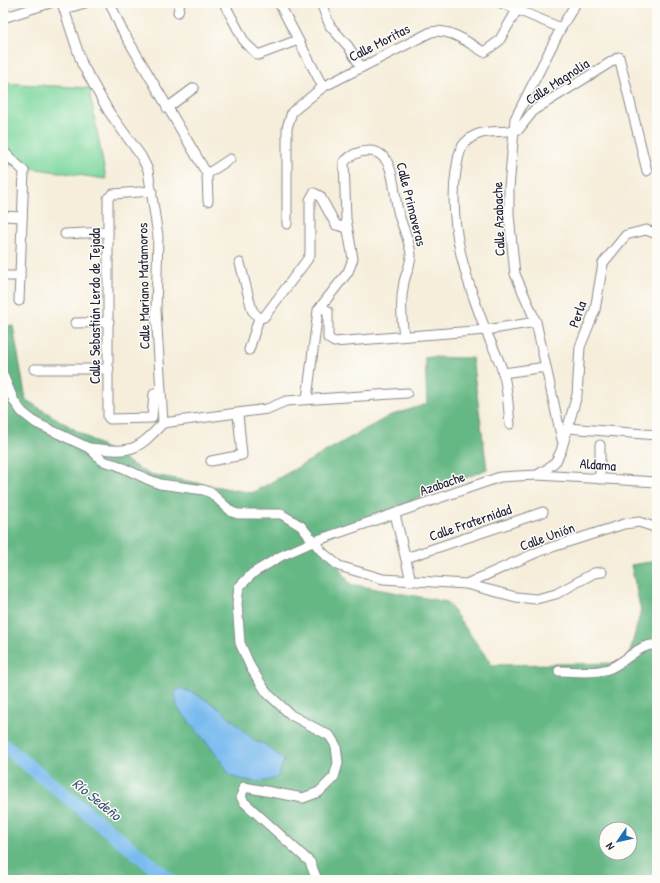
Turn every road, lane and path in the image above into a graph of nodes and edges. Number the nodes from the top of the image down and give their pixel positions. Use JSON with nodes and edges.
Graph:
{"nodes":[{"id":1,"x":50,"y":3,"type":"edge"},
{"id":2,"x":85,"y":3,"type":"edge"},
{"id":3,"x":110,"y":3,"type":"edge"},
{"id":4,"x":224,"y":3,"type":"edge"},
{"id":5,"x":279,"y":3,"type":"edge"},
{"id":6,"x":321,"y":3,"type":"edge"},
{"id":7,"x":576,"y":3,"type":"edge"},
{"id":8,"x":504,"y":4,"type":"edge"},
{"id":9,"x":63,"y":6,"type":"edge"},
{"id":10,"x":517,"y":10,"type":"junction"},
{"id":11,"x":3,"y":18,"type":"edge"},
{"id":12,"x":561,"y":28,"type":"junction"},
{"id":13,"x":298,"y":40,"type":"junction"},
{"id":14,"x":361,"y":67,"type":"junction"},
{"id":15,"x":323,"y":87,"type":"junction"},
{"id":16,"x":194,"y":88,"type":"dead end"},
{"id":17,"x":167,"y":108,"type":"junction"},
{"id":18,"x":513,"y":131,"type":"junction"},
{"id":19,"x":3,"y":151,"type":"edge"},
{"id":20,"x":230,"y":159,"type":"dead end"},
{"id":21,"x":647,"y":171,"type":"dead end"},
{"id":22,"x":207,"y":174,"type":"junction"},
{"id":23,"x":152,"y":191,"type":"junction"},
{"id":24,"x":208,"y":201,"type":"dead end"},
{"id":25,"x":3,"y":216,"type":"edge"},
{"id":26,"x":22,"y":217,"type":"junction"},
{"id":27,"x":287,"y":224,"type":"dead end"},
{"id":28,"x":347,"y":228,"type":"junction"},
{"id":29,"x":108,"y":232,"type":"junction"},
{"id":30,"x":65,"y":234,"type":"dead end"},
{"id":31,"x":657,"y":234,"type":"edge"},
{"id":32,"x":240,"y":263,"type":"dead end"},
{"id":33,"x":3,"y":276,"type":"edge"},
{"id":34,"x":20,"y":276,"type":"junction"},
{"id":35,"x":19,"y":301,"type":"dead end"},
{"id":36,"x":321,"y":307,"type":"junction"},
{"id":37,"x":260,"y":318,"type":"junction"},
{"id":38,"x":109,"y":322,"type":"junction"},
{"id":39,"x":536,"y":322,"type":"junction"},
{"id":40,"x":75,"y":323,"type":"dead end"},
{"id":41,"x":486,"y":330,"type":"junction"},
{"id":42,"x":404,"y":336,"type":"junction"},
{"id":43,"x":249,"y":350,"type":"dead end"},
{"id":44,"x":546,"y":367,"type":"junction"},
{"id":45,"x":34,"y":369,"type":"dead end"},
{"id":46,"x":109,"y":370,"type":"junction"},
{"id":47,"x":503,"y":373,"type":"junction"},
{"id":48,"x":3,"y":375,"type":"edge"},
{"id":49,"x":160,"y":390,"type":"junction"},
{"id":50,"x":407,"y":393,"type":"dead end"},
{"id":51,"x":307,"y":399,"type":"junction"},
{"id":52,"x":238,"y":414,"type":"junction"},
{"id":53,"x":163,"y":423,"type":"junction"},
{"id":54,"x":510,"y":424,"type":"dead end"},
{"id":55,"x":567,"y":428,"type":"junction"},
{"id":56,"x":657,"y":435,"type":"edge"},
{"id":57,"x":562,"y":441,"type":"junction"},
{"id":58,"x":600,"y":445,"type":"dead end"},
{"id":59,"x":89,"y":448,"type":"junction"},
{"id":60,"x":211,"y":461,"type":"dead end"},
{"id":61,"x":537,"y":475,"type":"junction"},
{"id":62,"x":600,"y":479,"type":"junction"},
{"id":63,"x":657,"y":482,"type":"edge"},
{"id":64,"x":543,"y":512,"type":"dead end"},
{"id":65,"x":395,"y":514,"type":"junction"},
{"id":66,"x":657,"y":528,"type":"edge"},
{"id":67,"x":315,"y":541,"type":"junction"},
{"id":68,"x":406,"y":558,"type":"junction"},
{"id":69,"x":602,"y":572,"type":"dead end"},
{"id":70,"x":411,"y":581,"type":"junction"},
{"id":71,"x":466,"y":584,"type":"junction"},
{"id":72,"x":657,"y":645,"type":"edge"},
{"id":73,"x":558,"y":671,"type":"dead end"},
{"id":74,"x":317,"y":880,"type":"edge"}],
"edges":[{"from":1,"to":11,"type":"street"},
{"from":2,"to":9,"type":"street"},
{"from":3,"to":17,"type":"street"},
{"from":4,"to":13,"type":"street"},
{"from":5,"to":13,"type":"street"},
{"from":6,"to":14,"type":"street"},
{"from":7,"to":12,"type":"street","name":"Calle Azabache"},
{"from":8,"to":10,"type":"street"},
{"from":9,"to":23,"type":"street","name":"Calle Mariano Matamoros"},
{"from":10,"to":12,"type":"street"},
{"from":10,"to":14,"type":"street","name":"Calle Moritas"},
{"from":12,"to":18,"type":"street","name":"Calle Azabache"},
{"from":13,"to":15,"type":"street"},
{"from":14,"to":15,"type":"street","name":"Calle Moritas"},
{"from":15,"to":27,"type":"street","name":"Calle Moritas"},
{"from":16,"to":17,"type":"street"},
{"from":17,"to":22,"type":"street"},
{"from":18,"to":21,"type":"street","name":"Calle Magnolia"},
{"from":18,"to":39,"type":"street","name":"Calle Azabache"},
{"from":18,"to":41,"type":"street"},
{"from":19,"to":26,"type":"street"},
{"from":20,"to":22,"type":"street"},
{"from":22,"to":24,"type":"street"},
{"from":23,"to":29,"type":"street","name":"Calle Sebastián Lerdo de Tejada"},
{"from":23,"to":49,"type":"street","name":"Calle Mariano Matamoros"},
{"from":25,"to":26,"type":"street"},
{"from":26,"to":34,"type":"street"},
{"from":28,"to":36,"type":"street","name":"Calle Primaveras"},
{"from":28,"to":37,"type":"street"},
{"from":28,"to":42,"type":"street","name":"Calle Primaveras"},
{"from":29,"to":30,"type":"street"},
{"from":29,"to":38,"type":"street","name":"Calle Sebastián Lerdo de Tejada"},
{"from":31,"to":55,"type":"street","name":"Perla"},
{"from":32,"to":37,"type":"street"},
{"from":33,"to":34,"type":"street"},
{"from":34,"to":35,"type":"street"},
{"from":36,"to":42,"type":"street"},
{"from":36,"to":51,"type":"street","name":"Calle Primaveras"},
{"from":37,"to":43,"type":"street"},
{"from":38,"to":40,"type":"street"},
{"from":38,"to":46,"type":"street","name":"Calle Sebastián Lerdo de Tejada"},
{"from":39,"to":41,"type":"street"},
{"from":39,"to":44,"type":"street","name":"Calle Azabache"},
{"from":41,"to":42,"type":"street"},
{"from":41,"to":47,"type":"street"},
{"from":44,"to":47,"type":"street"},
{"from":44,"to":57,"type":"street","name":"Calle Azabache"},
{"from":45,"to":46,"type":"street"},
{"from":46,"to":49,"type":"street","name":"Calle Sebastián Lerdo de Tejada"},
{"from":47,"to":54,"type":"street"},
{"from":48,"to":59,"type":"street"},
{"from":49,"to":53,"type":"street","name":"Calle Mariano Matamoros"},
{"from":50,"to":51,"type":"street"},
{"from":51,"to":52,"type":"street"},
{"from":52,"to":53,"type":"street"},
{"from":52,"to":60,"type":"street"},
{"from":53,"to":59,"type":"street"},
{"from":55,"to":56,"type":"street"},
{"from":55,"to":57,"type":"street","name":"Perla"},
{"from":57,"to":61,"type":"street"},
{"from":58,"to":62,"type":"street"},
{"from":59,"to":67,"type":"street"},
{"from":61,"to":62,"type":"street","name":"Aldama"},
{"from":61,"to":65,"type":"street","name":"Azabache"},
{"from":62,"to":63,"type":"street","name":"Aldama"},
{"from":64,"to":68,"type":"street","name":"Calle Fraternidad"},
{"from":65,"to":67,"type":"street","name":"Azabache"},
{"from":65,"to":68,"type":"street"},
{"from":66,"to":71,"type":"street","name":"Calle Unión"},
{"from":67,"to":70,"type":"street"},
{"from":67,"to":74,"type":"street","name":"Azabache"},
{"from":68,"to":70,"type":"street"},
{"from":69,"to":71,"type":"street"},
{"from":70,"to":71,"type":"street"},
{"from":72,"to":73,"type":"street"}]}
